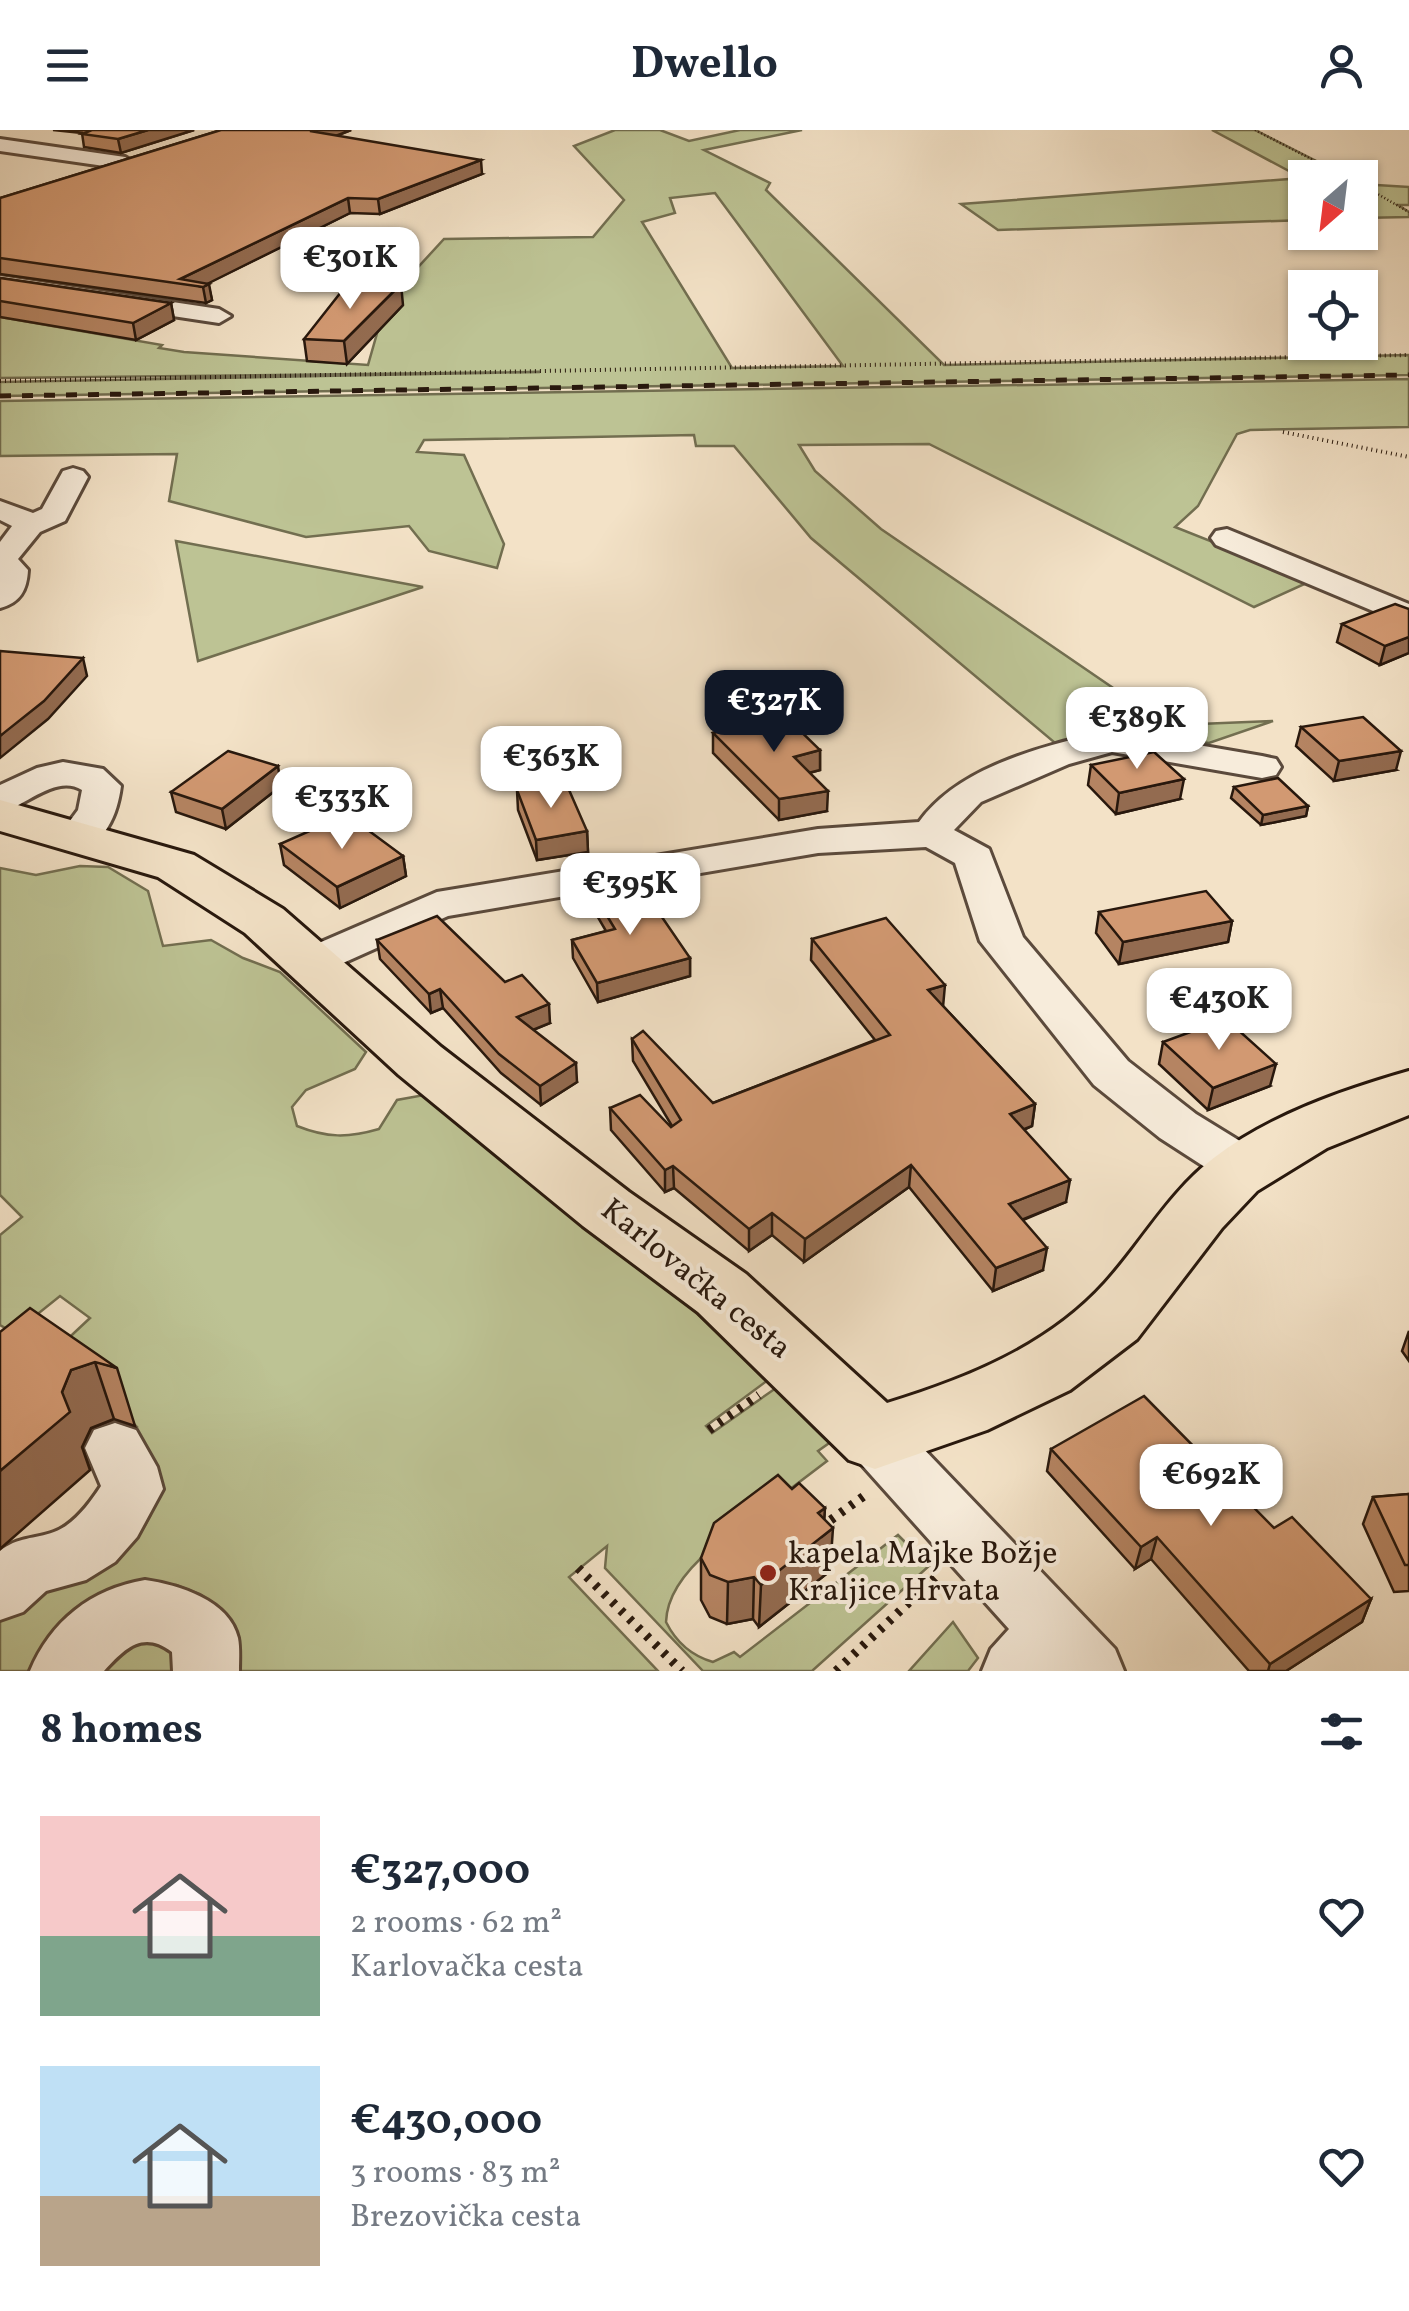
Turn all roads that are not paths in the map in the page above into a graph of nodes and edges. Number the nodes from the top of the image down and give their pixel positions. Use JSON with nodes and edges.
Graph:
{"nodes":[{"id":1,"x":0,"y":145,"type":"edge"},
{"id":2,"x":152,"y":154,"type":"edge"},
{"id":3,"x":125,"y":163,"type":"junction"},
{"id":4,"x":72,"y":180,"type":"edge"},
{"id":5,"x":0,"y":283,"type":"edge"},
{"id":6,"x":219,"y":316,"type":"dead end"},
{"id":7,"x":73,"y":477,"type":"dead end"},
{"id":8,"x":13,"y":518,"type":"edge"},
{"id":9,"x":1227,"y":538,"type":"dead end"},
{"id":10,"x":0,"y":561,"type":"edge"},
{"id":11,"x":0,"y":598,"type":"edge"},
{"id":12,"x":1409,"y":616,"type":"edge"},
{"id":13,"x":1262,"y":767,"type":"dead end"},
{"id":14,"x":0,"y":801,"type":"edge"},
{"id":15,"x":0,"y":816,"type":"edge"},
{"id":16,"x":930,"y":835,"type":"junction"},
{"id":17,"x":78,"y":837,"type":"junction"},
{"id":18,"x":314,"y":962,"type":"junction"},
{"id":19,"x":1409,"y":1092,"type":"edge"},
{"id":20,"x":1243,"y":1167,"type":"junction"},
{"id":21,"x":115,"y":1448,"type":"dead end"},
{"id":22,"x":872,"y":1465,"type":"junction"},
{"id":23,"x":0,"y":1591,"type":"edge"},
{"id":24,"x":1052,"y":1657,"type":"edge"},
{"id":25,"x":63,"y":1671,"type":"edge"},
{"id":26,"x":206,"y":1671,"type":"edge"}],
"edges":[{"from":1,"to":3,"type":"street"},
{"from":2,"to":3,"type":"main road"},
{"from":3,"to":4,"type":"main road"},
{"from":5,"to":6,"type":"street"},
{"from":7,"to":8,"type":"street"},
{"from":8,"to":10,"type":"street"},
{"from":9,"to":12,"type":"street"},
{"from":10,"to":11,"type":"street"},
{"from":13,"to":16,"type":"street"},
{"from":14,"to":17,"type":"street"},
{"from":15,"to":17,"type":"main road","name":"Karlovačka cesta"},
{"from":16,"to":18,"type":"street"},
{"from":16,"to":20,"type":"street"},
{"from":17,"to":18,"type":"main road","name":"Karlovačka cesta"},
{"from":18,"to":22,"type":"main road","name":"Karlovačka cesta"},
{"from":19,"to":20,"type":"main road"},
{"from":20,"to":22,"type":"main road"},
{"from":21,"to":23,"type":"street"},
{"from":22,"to":24,"type":"street","name":"Karlovačka cesta"},
{"from":25,"to":26,"type":"street"}]}
